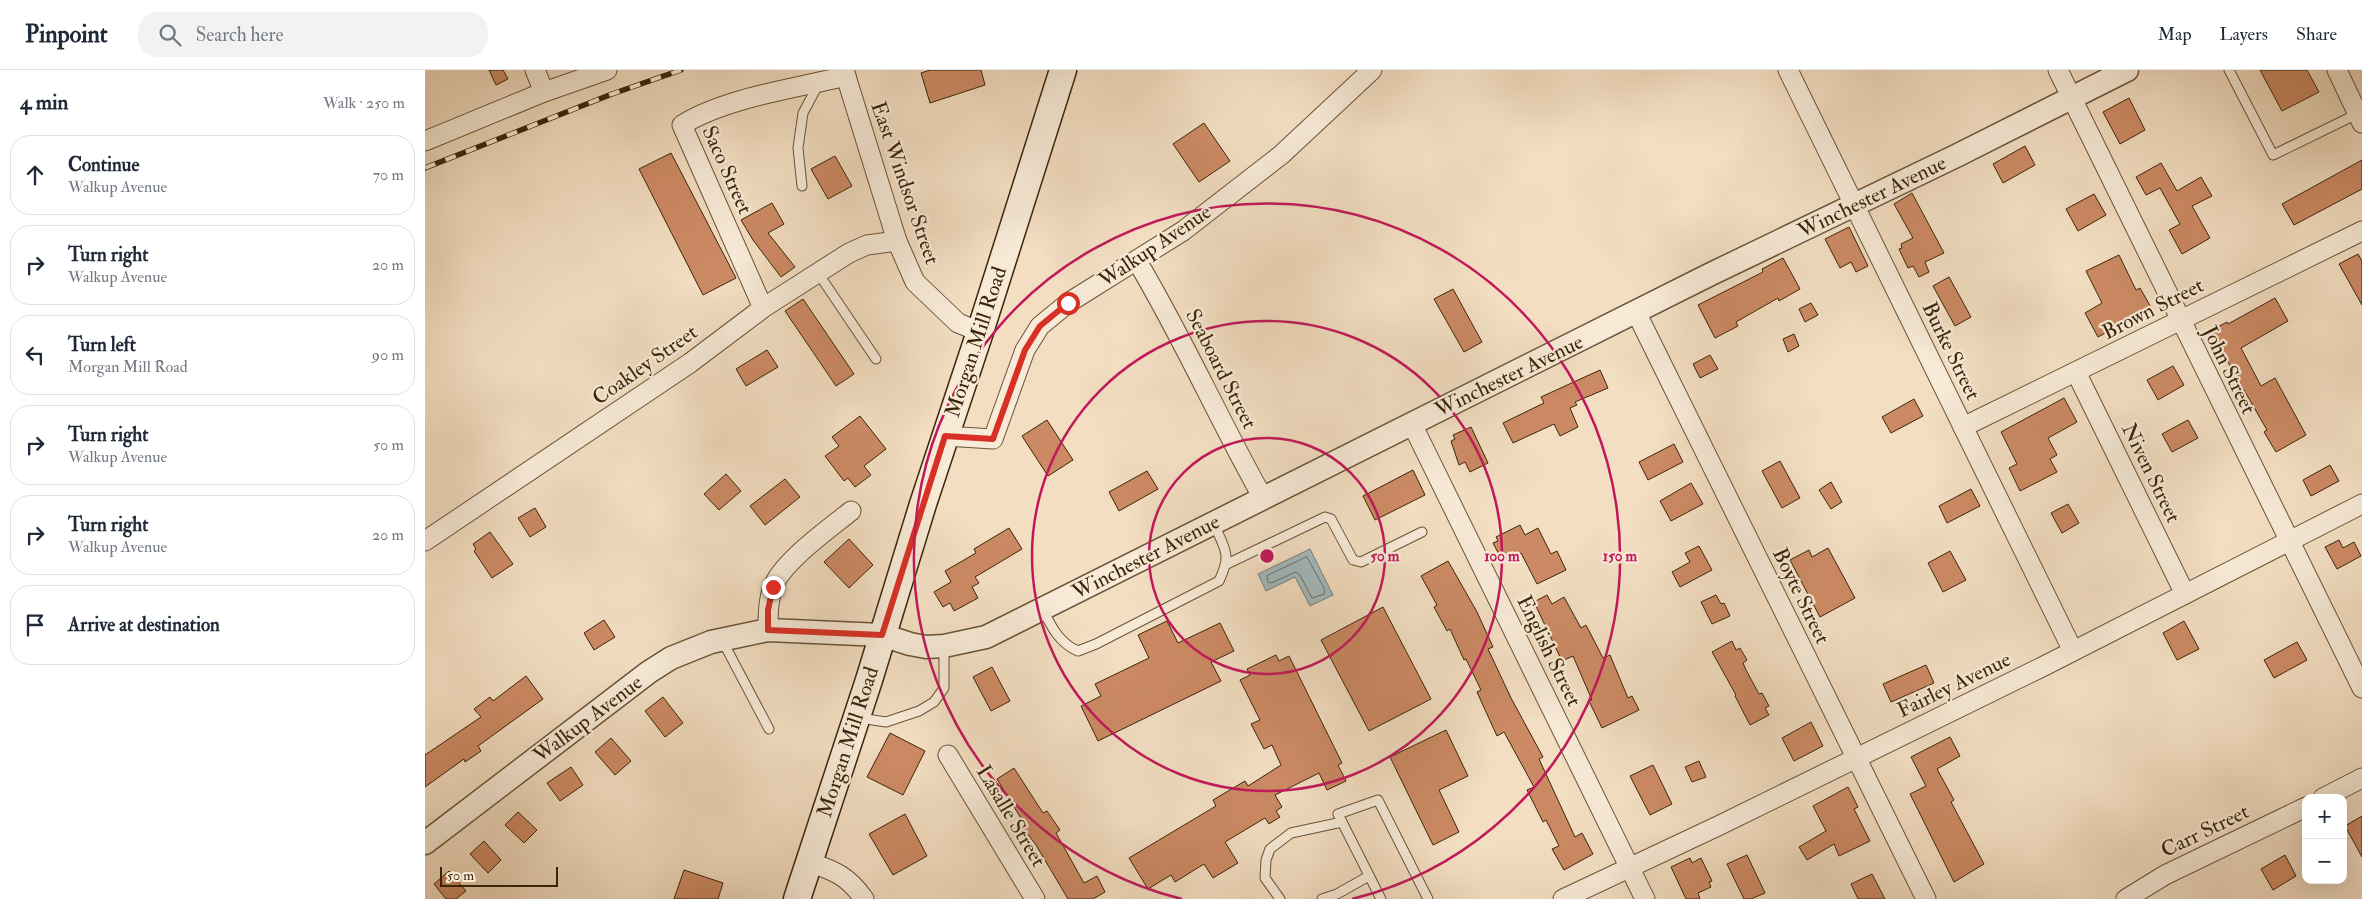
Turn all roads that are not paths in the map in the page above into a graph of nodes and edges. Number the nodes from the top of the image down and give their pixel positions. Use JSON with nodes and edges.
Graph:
{"nodes":[{"id":1,"x":535,"y":70,"type":"edge"},
{"id":2,"x":607,"y":70,"type":"edge"},
{"id":3,"x":1063,"y":70,"type":"edge"},
{"id":4,"x":1372,"y":70,"type":"edge"},
{"id":5,"x":1788,"y":70,"type":"edge"},
{"id":6,"x":2058,"y":70,"type":"edge"},
{"id":7,"x":2127,"y":70,"type":"edge"},
{"id":8,"x":2229,"y":70,"type":"edge"},
{"id":9,"x":2337,"y":70,"type":"edge"},
{"id":10,"x":845,"y":73,"type":"edge"},
{"id":11,"x":819,"y":82,"type":"junction"},
{"id":12,"x":544,"y":92,"type":"junction"},
{"id":13,"x":2070,"y":98,"type":"junction"},
{"id":14,"x":2360,"y":118,"type":"edge"},
{"id":15,"x":425,"y":141,"type":"edge"},
{"id":16,"x":802,"y":186,"type":"dead end"},
{"id":17,"x":1854,"y":206,"type":"junction"},
{"id":18,"x":2362,"y":231,"type":"edge"},
{"id":19,"x":897,"y":241,"type":"junction"},
{"id":20,"x":1137,"y":261,"type":"junction"},
{"id":21,"x":818,"y":273,"type":"junction"},
{"id":22,"x":763,"y":308,"type":"junction"},
{"id":23,"x":1637,"y":312,"type":"junction"},
{"id":24,"x":2179,"y":320,"type":"junction"},
{"id":25,"x":980,"y":332,"type":"junction"},
{"id":26,"x":876,"y":359,"type":"dead end"},
{"id":27,"x":2076,"y":372,"type":"junction"},
{"id":28,"x":1412,"y":424,"type":"junction"},
{"id":29,"x":1963,"y":427,"type":"junction"},
{"id":30,"x":945,"y":436,"type":"junction"},
{"id":31,"x":1263,"y":498,"type":"junction"},
{"id":32,"x":2362,"y":504,"type":"edge"},
{"id":33,"x":851,"y":511,"type":"dead end"},
{"id":34,"x":1213,"y":523,"type":"junction"},
{"id":35,"x":1422,"y":532,"type":"dead end"},
{"id":36,"x":2289,"y":540,"type":"junction"},
{"id":37,"x":425,"y":541,"type":"edge"},
{"id":38,"x":1227,"y":564,"type":"junction"},
{"id":39,"x":2185,"y":594,"type":"junction"},
{"id":40,"x":1042,"y":608,"type":"junction"},
{"id":41,"x":768,"y":630,"type":"junction"},
{"id":42,"x":882,"y":635,"type":"junction"},
{"id":43,"x":722,"y":640,"type":"junction"},
{"id":44,"x":944,"y":646,"type":"junction"},
{"id":45,"x":2073,"y":651,"type":"junction"},
{"id":46,"x":2362,"y":688,"type":"edge"},
{"id":47,"x":857,"y":718,"type":"junction"},
{"id":48,"x":769,"y":728,"type":"dead end"},
{"id":49,"x":948,"y":755,"type":"dead end"},
{"id":50,"x":1857,"y":758,"type":"junction"},
{"id":51,"x":2362,"y":778,"type":"edge"},
{"id":52,"x":2331,"y":794,"type":"edge"},
{"id":53,"x":2302,"y":809,"type":"edge"},
{"id":54,"x":1342,"y":822,"type":"junction"},
{"id":55,"x":425,"y":843,"type":"edge"},
{"id":56,"x":809,"y":862,"type":"junction"},
{"id":57,"x":1630,"y":868,"type":"junction"},
{"id":58,"x":1369,"y":876,"type":"junction"},
{"id":59,"x":797,"y":899,"type":"edge"},
{"id":60,"x":864,"y":899,"type":"edge"},
{"id":61,"x":1035,"y":899,"type":"edge"},
{"id":62,"x":1280,"y":899,"type":"edge"},
{"id":63,"x":1322,"y":899,"type":"edge"},
{"id":64,"x":1381,"y":899,"type":"edge"},
{"id":65,"x":1428,"y":899,"type":"edge"},
{"id":66,"x":1563,"y":899,"type":"edge"},
{"id":67,"x":1645,"y":899,"type":"edge"},
{"id":68,"x":1926,"y":899,"type":"edge"},
{"id":69,"x":2126,"y":899,"type":"edge"}],
"edges":[{"from":1,"to":12,"type":"street"},
{"from":2,"to":12,"type":"street"},
{"from":3,"to":25,"type":"main road","name":"Morgan Mill Road"},
{"from":4,"to":20,"type":"street","name":"Walkup Avenue"},
{"from":5,"to":17,"type":"street","name":"Burke Street"},
{"from":6,"to":13,"type":"street","name":"John Street"},
{"from":7,"to":13,"type":"street","name":"Winchester Avenue"},
{"from":8,"to":14,"type":"lane"},
{"from":9,"to":14,"type":"street"},
{"from":10,"to":11,"type":"street","name":"Saco Street"},
{"from":10,"to":19,"type":"street","name":"East Windsor Street"},
{"from":11,"to":16,"type":"lane"},
{"from":11,"to":22,"type":"street","name":"Saco Street"},
{"from":12,"to":15,"type":"street"},
{"from":13,"to":17,"type":"street","name":"Winchester Avenue"},
{"from":13,"to":24,"type":"street","name":"John Street"},
{"from":17,"to":23,"type":"street","name":"Winchester Avenue"},
{"from":17,"to":29,"type":"street","name":"Burke Street"},
{"from":18,"to":24,"type":"street","name":"Brown Street"},
{"from":19,"to":21,"type":"street","name":"Coakley Street"},
{"from":19,"to":25,"type":"street","name":"East Windsor Street"},
{"from":20,"to":30,"type":"street","name":"Walkup Avenue"},
{"from":20,"to":31,"type":"street","name":"Seaboard Street"},
{"from":21,"to":22,"type":"street","name":"Coakley Street"},
{"from":21,"to":26,"type":"lane"},
{"from":22,"to":37,"type":"street","name":"Coakley Street"},
{"from":23,"to":28,"type":"street","name":"Winchester Avenue"},
{"from":23,"to":50,"type":"street","name":"Boyte Street"},
{"from":24,"to":27,"type":"street","name":"Brown Street"},
{"from":24,"to":36,"type":"street","name":"John Street"},
{"from":25,"to":30,"type":"main road","name":"Morgan Mill Road"},
{"from":27,"to":29,"type":"street","name":"Brown Street"},
{"from":27,"to":39,"type":"street","name":"Niven Street"},
{"from":28,"to":31,"type":"street","name":"Winchester Avenue"},
{"from":28,"to":57,"type":"street","name":"English Street"},
{"from":29,"to":45,"type":"street","name":"Burke Street"},
{"from":30,"to":42,"type":"main road","name":"Morgan Mill Road"},
{"from":31,"to":34,"type":"street","name":"Winchester Avenue"},
{"from":32,"to":36,"type":"street","name":"Fairley Avenue"},
{"from":33,"to":41,"type":"street"},
{"from":34,"to":38,"type":"lane"},
{"from":34,"to":40,"type":"street","name":"Winchester Avenue"},
{"from":35,"to":38,"type":"lane"},
{"from":36,"to":39,"type":"street","name":"Fairley Avenue"},
{"from":36,"to":46,"type":"street","name":"John Street"},
{"from":38,"to":40,"type":"lane"},
{"from":39,"to":45,"type":"street","name":"Fairley Avenue"},
{"from":40,"to":44,"type":"street","name":"Winchester Avenue"},
{"from":41,"to":42,"type":"street","name":"Walkup Avenue"},
{"from":41,"to":43,"type":"street","name":"Walkup Avenue"},
{"from":42,"to":44,"type":"street","name":"Winchester Avenue"},
{"from":42,"to":47,"type":"main road","name":"Morgan Mill Road"},
{"from":43,"to":48,"type":"lane"},
{"from":43,"to":55,"type":"street","name":"Walkup Avenue"},
{"from":44,"to":47,"type":"lane"},
{"from":45,"to":50,"type":"street","name":"Fairley Avenue"},
{"from":47,"to":56,"type":"main road","name":"Morgan Mill Road"},
{"from":49,"to":61,"type":"street","name":"Lasalle Street"},
{"from":50,"to":57,"type":"street","name":"Fairley Avenue"},
{"from":50,"to":68,"type":"street","name":"Boyte Street"},
{"from":51,"to":52,"type":"street"},
{"from":53,"to":69,"type":"street","name":"Carr Street"},
{"from":54,"to":58,"type":"lane"},
{"from":54,"to":62,"type":"lane"},
{"from":54,"to":65,"type":"lane"},
{"from":56,"to":59,"type":"main road","name":"Morgan Mill Road"},
{"from":56,"to":60,"type":"street"},
{"from":57,"to":66,"type":"street","name":"Fairley Avenue"},
{"from":57,"to":67,"type":"street","name":"English Street"},
{"from":58,"to":63,"type":"lane"},
{"from":58,"to":64,"type":"lane"}]}
